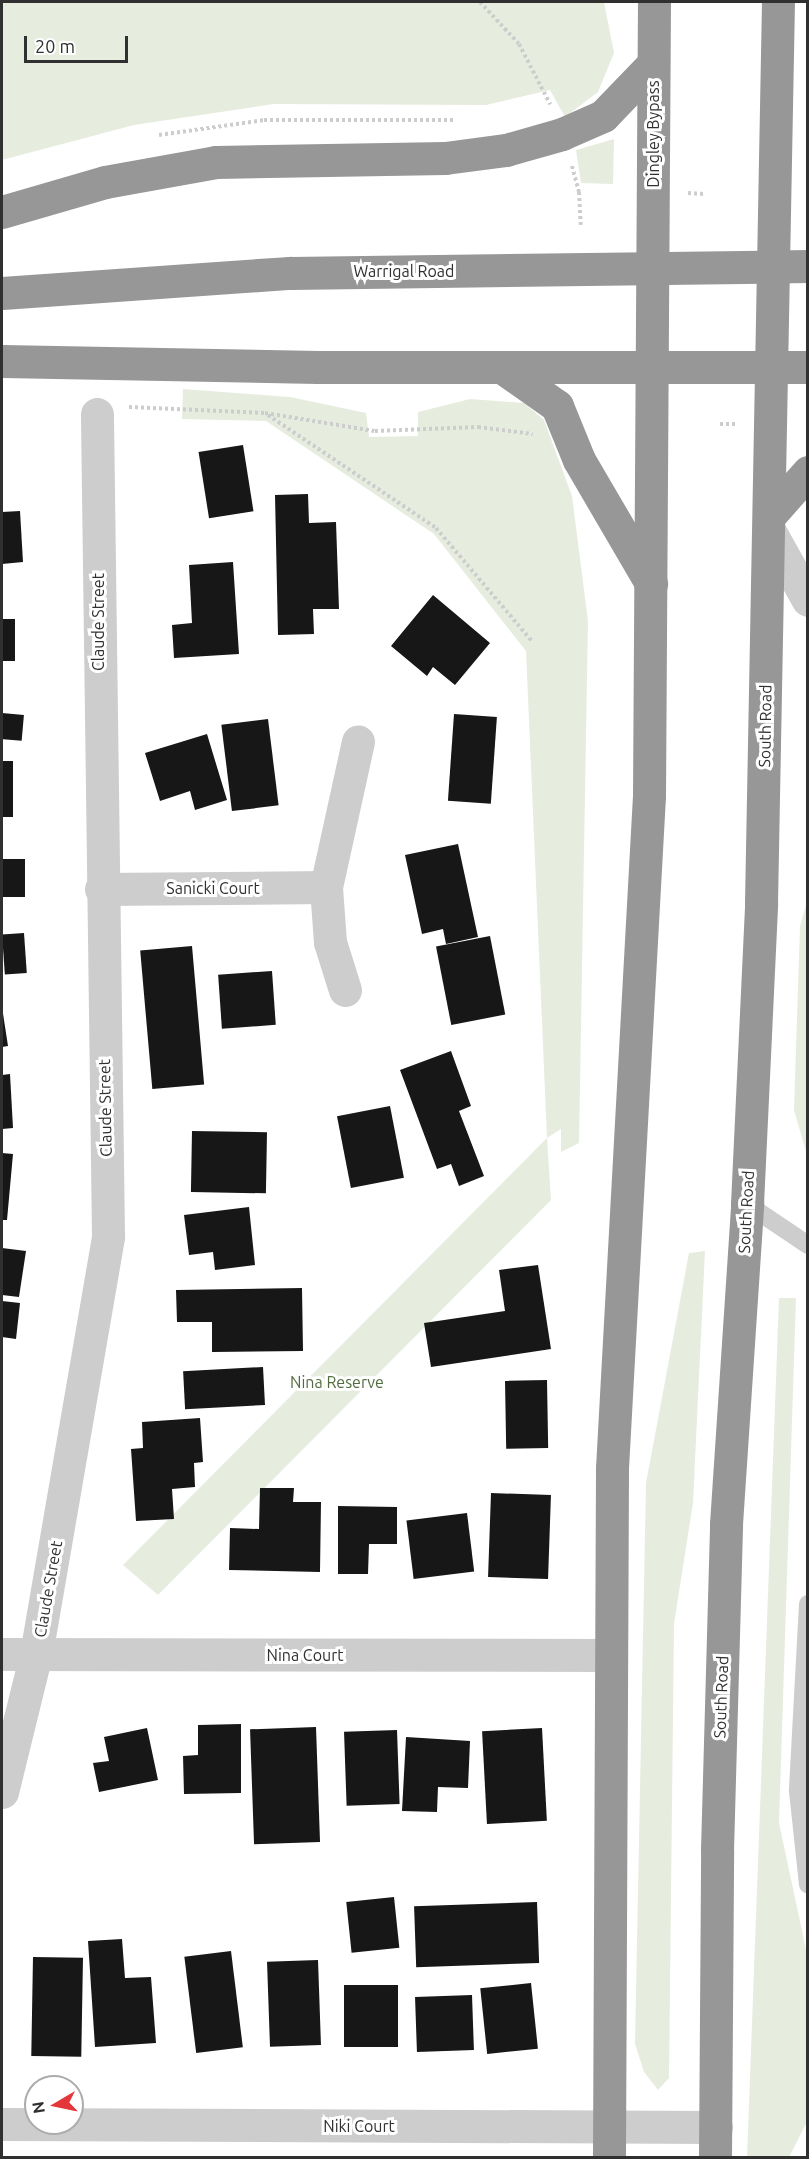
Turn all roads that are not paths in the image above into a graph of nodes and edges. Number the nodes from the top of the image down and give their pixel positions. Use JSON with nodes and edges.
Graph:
{"nodes":[{"id":1,"x":654,"y":2,"type":"edge"},
{"id":2,"x":778,"y":2,"type":"edge"},
{"id":3,"x":653,"y":64,"type":"junction"},
{"id":4,"x":2,"y":212,"type":"edge"},
{"id":5,"x":772,"y":266,"type":"junction"},
{"id":6,"x":807,"y":266,"type":"edge"},
{"id":7,"x":652,"y":267,"type":"junction"},
{"id":8,"x":2,"y":293,"type":"edge"},
{"id":9,"x":2,"y":361,"type":"edge"},
{"id":10,"x":652,"y":367,"type":"junction"},
{"id":11,"x":770,"y":367,"type":"junction"},
{"id":12,"x":807,"y":367,"type":"edge"},
{"id":13,"x":503,"y":368,"type":"junction"},
{"id":14,"x":108,"y":410,"type":"road end"},
{"id":15,"x":807,"y":472,"type":"edge"},
{"id":16,"x":769,"y":523,"type":"junction"},
{"id":17,"x":651,"y":583,"type":"junction"},
{"id":18,"x":807,"y":600,"type":"edge"},
{"id":19,"x":358,"y":741,"type":"dead end"},
{"id":20,"x":326,"y":887,"type":"junction"},
{"id":21,"x":100,"y":889,"type":"junction"},
{"id":22,"x":345,"y":990,"type":"dead end"},
{"id":23,"x":747,"y":1204,"type":"junction"},
{"id":24,"x":807,"y":1245,"type":"edge"},
{"id":25,"x":807,"y":1604,"type":"edge"},
{"id":26,"x":2,"y":1654,"type":"edge"},
{"id":27,"x":36,"y":1654,"type":"junction"},
{"id":28,"x":608,"y":1655,"type":"junction"},
{"id":29,"x":2,"y":1792,"type":"edge"},
{"id":30,"x":807,"y":1884,"type":"edge"},
{"id":31,"x":2,"y":2124,"type":"edge"},
{"id":32,"x":609,"y":2142,"type":"edge"},
{"id":33,"x":716,"y":2142,"type":"edge"}],
"edges":[{"from":1,"to":3,"type":"highway","name":"Dingley Bypass"},
{"from":2,"to":5,"type":"highway"},
{"from":3,"to":4,"type":"highway"},
{"from":3,"to":7,"type":"highway","name":"Dingley Bypass"},
{"from":5,"to":6,"type":"highway","name":"Warrigal Road"},
{"from":5,"to":7,"type":"highway","name":"Warrigal Road"},
{"from":5,"to":11,"type":"highway","name":"South Road"},
{"from":7,"to":8,"type":"highway","name":"Warrigal Road"},
{"from":7,"to":10,"type":"highway"},
{"from":9,"to":13,"type":"highway"},
{"from":10,"to":11,"type":"highway"},
{"from":10,"to":13,"type":"highway"},
{"from":10,"to":17,"type":"highway"},
{"from":11,"to":12,"type":"highway"},
{"from":11,"to":16,"type":"highway","name":"South Road"},
{"from":13,"to":17,"type":"highway"},
{"from":14,"to":21,"type":"street","name":"Claude Street"},
{"from":15,"to":16,"type":"highway"},
{"from":16,"to":18,"type":"street"},
{"from":16,"to":23,"type":"highway","name":"South Road"},
{"from":17,"to":28,"type":"highway"},
{"from":19,"to":20,"type":"street"},
{"from":20,"to":21,"type":"street","name":"Sanicki Court"},
{"from":20,"to":22,"type":"street"},
{"from":21,"to":27,"type":"street","name":"Claude Street"},
{"from":23,"to":24,"type":"lane"},
{"from":23,"to":33,"type":"highway","name":"South Road"},
{"from":25,"to":30,"type":"lane"},
{"from":26,"to":27,"type":"street","name":"Nina Court"},
{"from":27,"to":28,"type":"street","name":"Nina Court"},
{"from":27,"to":29,"type":"street","name":"Claude Street"},
{"from":28,"to":32,"type":"highway"},
{"from":31,"to":32,"type":"street","name":"Niki Court"},
{"from":32,"to":33,"type":"street","name":"Niki Court"}]}
